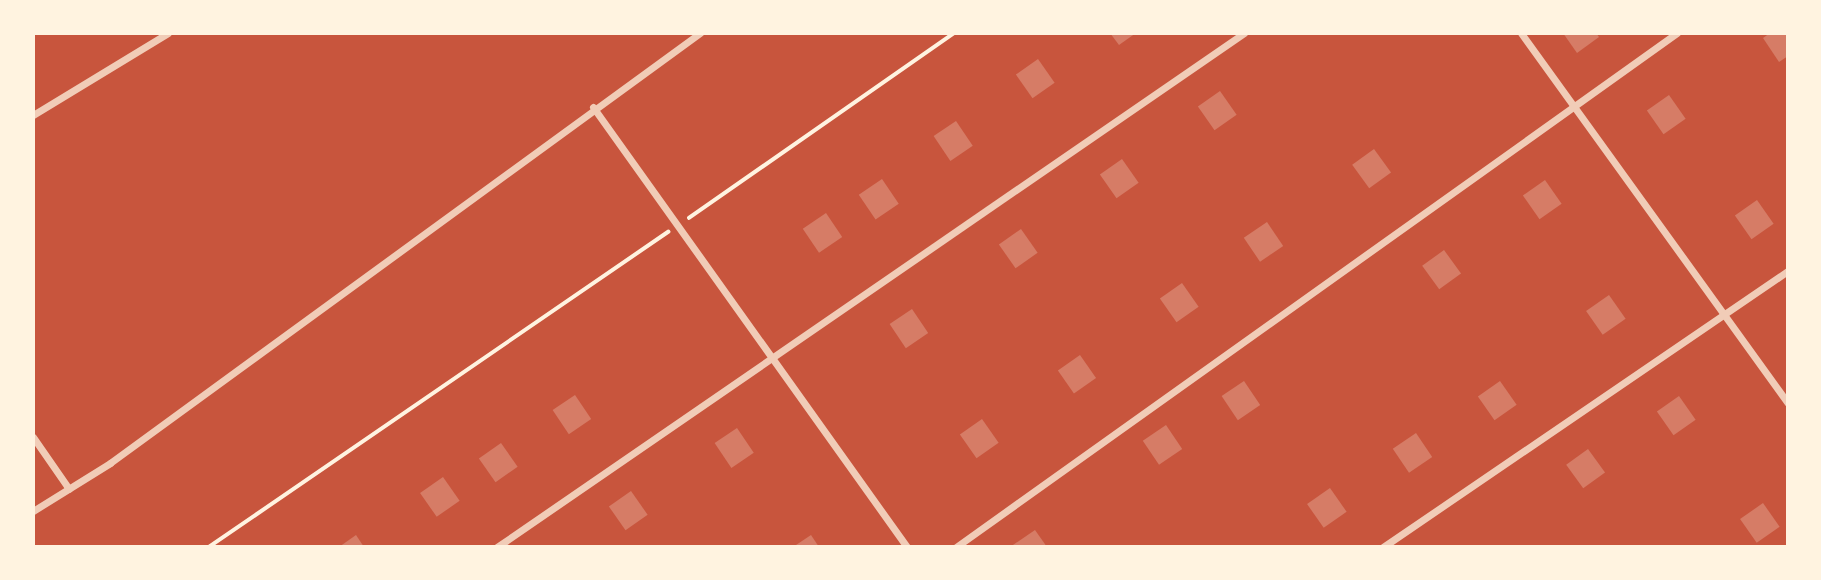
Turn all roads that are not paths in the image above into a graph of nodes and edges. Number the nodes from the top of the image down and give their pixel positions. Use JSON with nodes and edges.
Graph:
{"nodes":[{"id":1,"x":168,"y":33,"type":"edge"},
{"id":2,"x":700,"y":33,"type":"edge"},
{"id":3,"x":1244,"y":33,"type":"edge"},
{"id":4,"x":1521,"y":33,"type":"edge"},
{"id":5,"x":1677,"y":33,"type":"edge"},
{"id":6,"x":1573,"y":105,"type":"junction"},
{"id":7,"x":593,"y":107,"type":"junction"},
{"id":8,"x":33,"y":115,"type":"edge"},
{"id":9,"x":1788,"y":271,"type":"edge"},
{"id":10,"x":1724,"y":314,"type":"junction"},
{"id":11,"x":771,"y":359,"type":"junction"},
{"id":12,"x":1788,"y":403,"type":"edge"},
{"id":13,"x":33,"y":437,"type":"edge"},
{"id":14,"x":69,"y":489,"type":"junction"},
{"id":15,"x":33,"y":511,"type":"edge"},
{"id":16,"x":497,"y":547,"type":"edge"},
{"id":17,"x":907,"y":547,"type":"edge"},
{"id":18,"x":956,"y":547,"type":"edge"},
{"id":19,"x":1383,"y":547,"type":"edge"}],
"edges":[{"from":1,"to":8,"type":"street"},
{"from":2,"to":7,"type":"street"},
{"from":3,"to":11,"type":"street"},
{"from":4,"to":6,"type":"street"},
{"from":5,"to":6,"type":"street"},
{"from":6,"to":10,"type":"street"},
{"from":6,"to":18,"type":"street"},
{"from":7,"to":11,"type":"street"},
{"from":7,"to":14,"type":"street"},
{"from":9,"to":10,"type":"street"},
{"from":10,"to":12,"type":"street"},
{"from":10,"to":19,"type":"street"},
{"from":11,"to":16,"type":"street"},
{"from":11,"to":17,"type":"street"},
{"from":13,"to":14,"type":"street"},
{"from":14,"to":15,"type":"street"}]}
